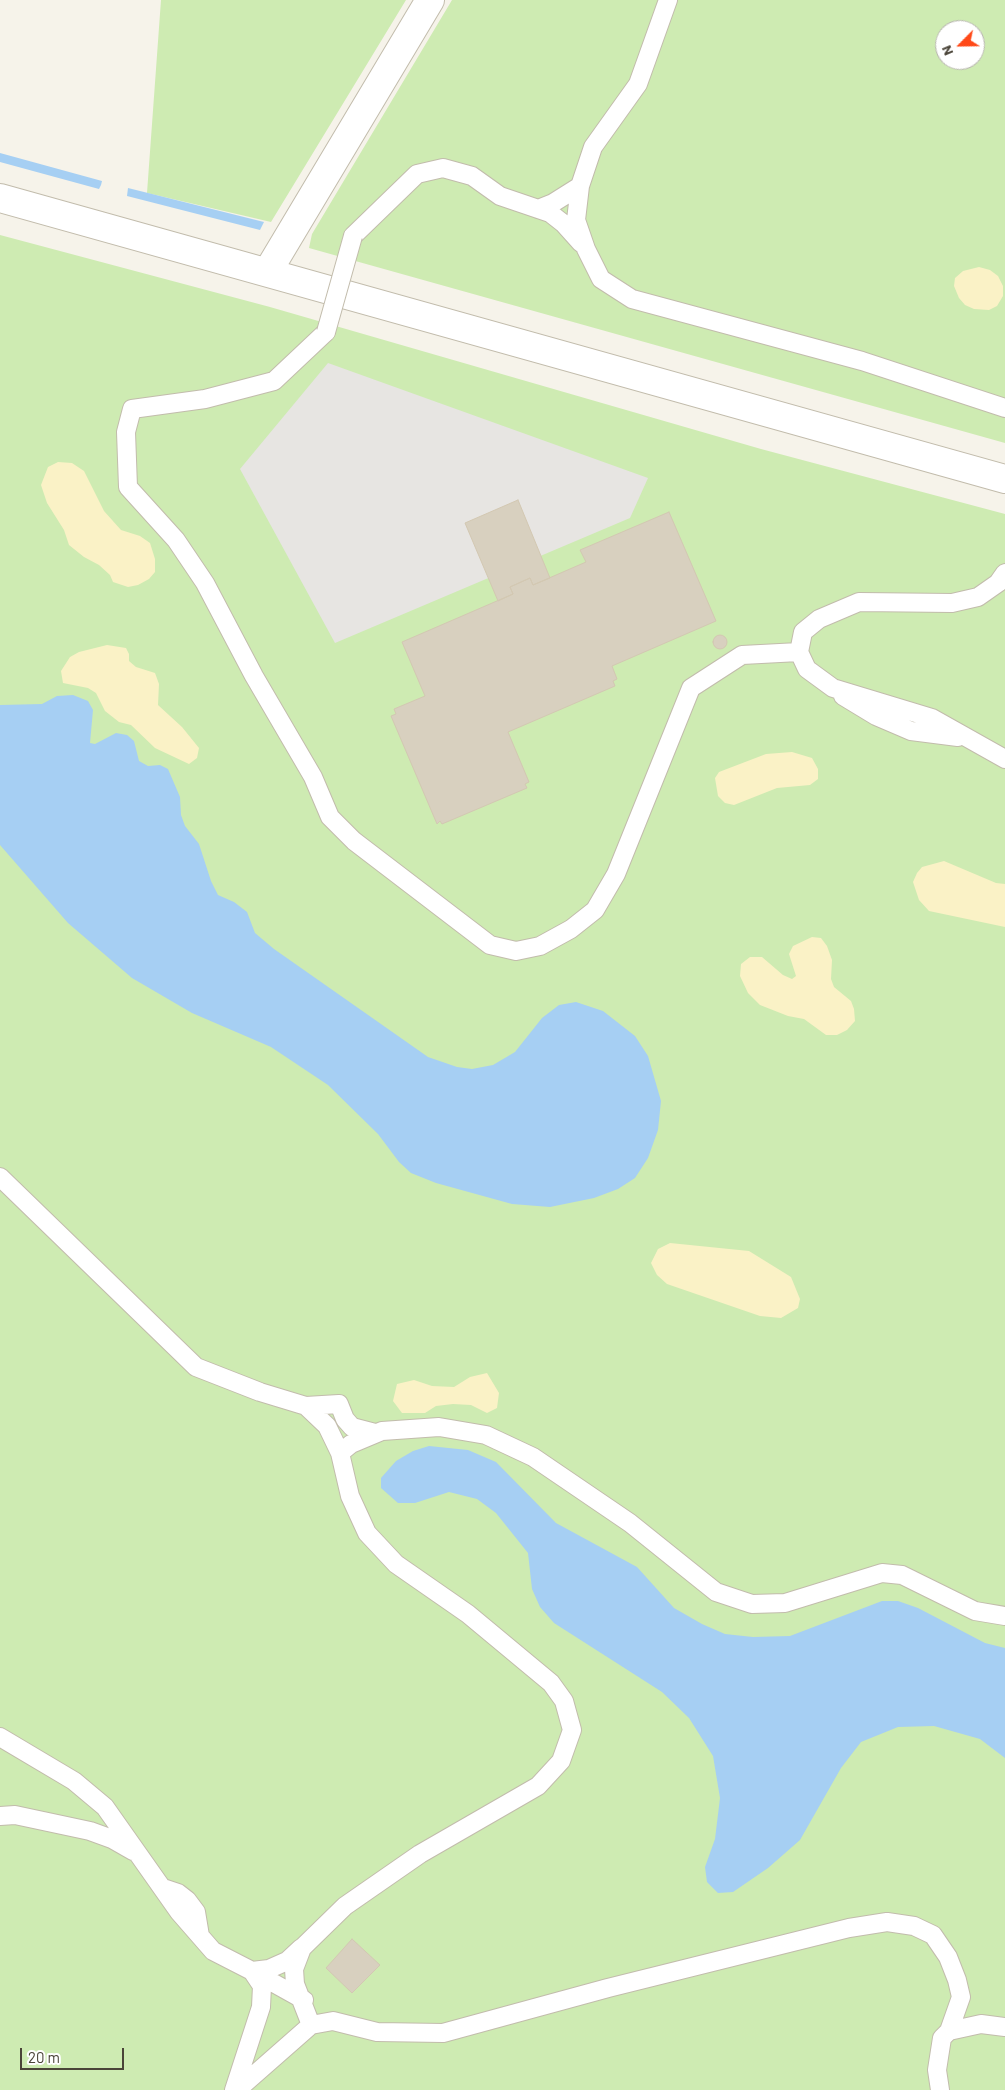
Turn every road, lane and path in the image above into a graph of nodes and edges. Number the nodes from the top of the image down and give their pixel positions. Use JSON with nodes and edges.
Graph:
{"nodes":[{"id":1,"x":430,"y":0,"type":"edge"},
{"id":2,"x":668,"y":0,"type":"edge"},
{"id":3,"x":580,"y":186,"type":"junction"},
{"id":4,"x":0,"y":198,"type":"edge"},
{"id":5,"x":538,"y":209,"type":"junction"},
{"id":6,"x":586,"y":249,"type":"junction"},
{"id":7,"x":268,"y":271,"type":"junction"},
{"id":8,"x":1005,"y":408,"type":"edge"},
{"id":9,"x":1005,"y":479,"type":"edge"},
{"id":10,"x":1005,"y":573,"type":"edge"},
{"id":11,"x":799,"y":652,"type":"junction"},
{"id":12,"x":1005,"y":759,"type":"edge"},
{"id":13,"x":0,"y":1177,"type":"edge"},
{"id":14,"x":306,"y":1406,"type":"junction"},
{"id":15,"x":375,"y":1433,"type":"junction"},
{"id":16,"x":340,"y":1453,"type":"junction"},
{"id":17,"x":1005,"y":1616,"type":"edge"},
{"id":18,"x":0,"y":1737,"type":"edge"},
{"id":19,"x":105,"y":1807,"type":"junction"},
{"id":20,"x":0,"y":1816,"type":"edge"},
{"id":21,"x":90,"y":1830,"type":"junction"},
{"id":22,"x":139,"y":1855,"type":"junction"},
{"id":23,"x":302,"y":1948,"type":"junction"},
{"id":24,"x":252,"y":1971,"type":"junction"},
{"id":25,"x":274,"y":1982,"type":"junction"},
{"id":26,"x":299,"y":1995,"type":"junction"},
{"id":27,"x":961,"y":1997,"type":"junction"},
{"id":28,"x":261,"y":2007,"type":"junction"},
{"id":29,"x":333,"y":2022,"type":"junction"},
{"id":30,"x":981,"y":2024,"type":"junction"},
{"id":31,"x":311,"y":2025,"type":"junction"},
{"id":32,"x":1005,"y":2028,"type":"edge"},
{"id":33,"x":949,"y":2031,"type":"junction"},
{"id":34,"x":235,"y":2090,"type":"edge"},
{"id":35,"x":940,"y":2090,"type":"edge"}],
"edges":[{"from":1,"to":7,"type":"street"},
{"from":2,"to":3,"type":"lane"},
{"from":3,"to":5,"type":"lane"},
{"from":3,"to":6,"type":"lane"},
{"from":4,"to":7,"type":"street"},
{"from":5,"to":6,"type":"lane"},
{"from":5,"to":11,"type":"lane","bridge":true},
{"from":6,"to":8,"type":"lane"},
{"from":7,"to":9,"type":"street"},
{"from":10,"to":11,"type":"lane"},
{"from":11,"to":12,"type":"lane"},
{"from":13,"to":14,"type":"lane"},
{"from":14,"to":15,"type":"lane"},
{"from":14,"to":16,"type":"lane"},
{"from":15,"to":16,"type":"lane"},
{"from":15,"to":17,"type":"lane"},
{"from":16,"to":23,"type":"lane"},
{"from":18,"to":19,"type":"lane"},
{"from":19,"to":21,"type":"lane"},
{"from":19,"to":22,"type":"lane"},
{"from":20,"to":21,"type":"lane"},
{"from":21,"to":22,"type":"lane"},
{"from":22,"to":24,"type":"lane"},
{"from":23,"to":24,"type":"lane"},
{"from":23,"to":25,"type":"lane"},
{"from":23,"to":26,"type":"lane"},
{"from":24,"to":25,"type":"lane"},
{"from":24,"to":28,"type":"lane"},
{"from":25,"to":26,"type":"lane"},
{"from":25,"to":28,"type":"lane"},
{"from":26,"to":28,"type":"lane"},
{"from":26,"to":29,"type":"lane"},
{"from":26,"to":31,"type":"lane"},
{"from":27,"to":29,"type":"lane"},
{"from":27,"to":30,"type":"lane"},
{"from":27,"to":33,"type":"lane"},
{"from":28,"to":34,"type":"lane"},
{"from":29,"to":31,"type":"lane"},
{"from":30,"to":32,"type":"lane"},
{"from":30,"to":33,"type":"lane"},
{"from":31,"to":34,"type":"lane"},
{"from":33,"to":35,"type":"lane"}]}
